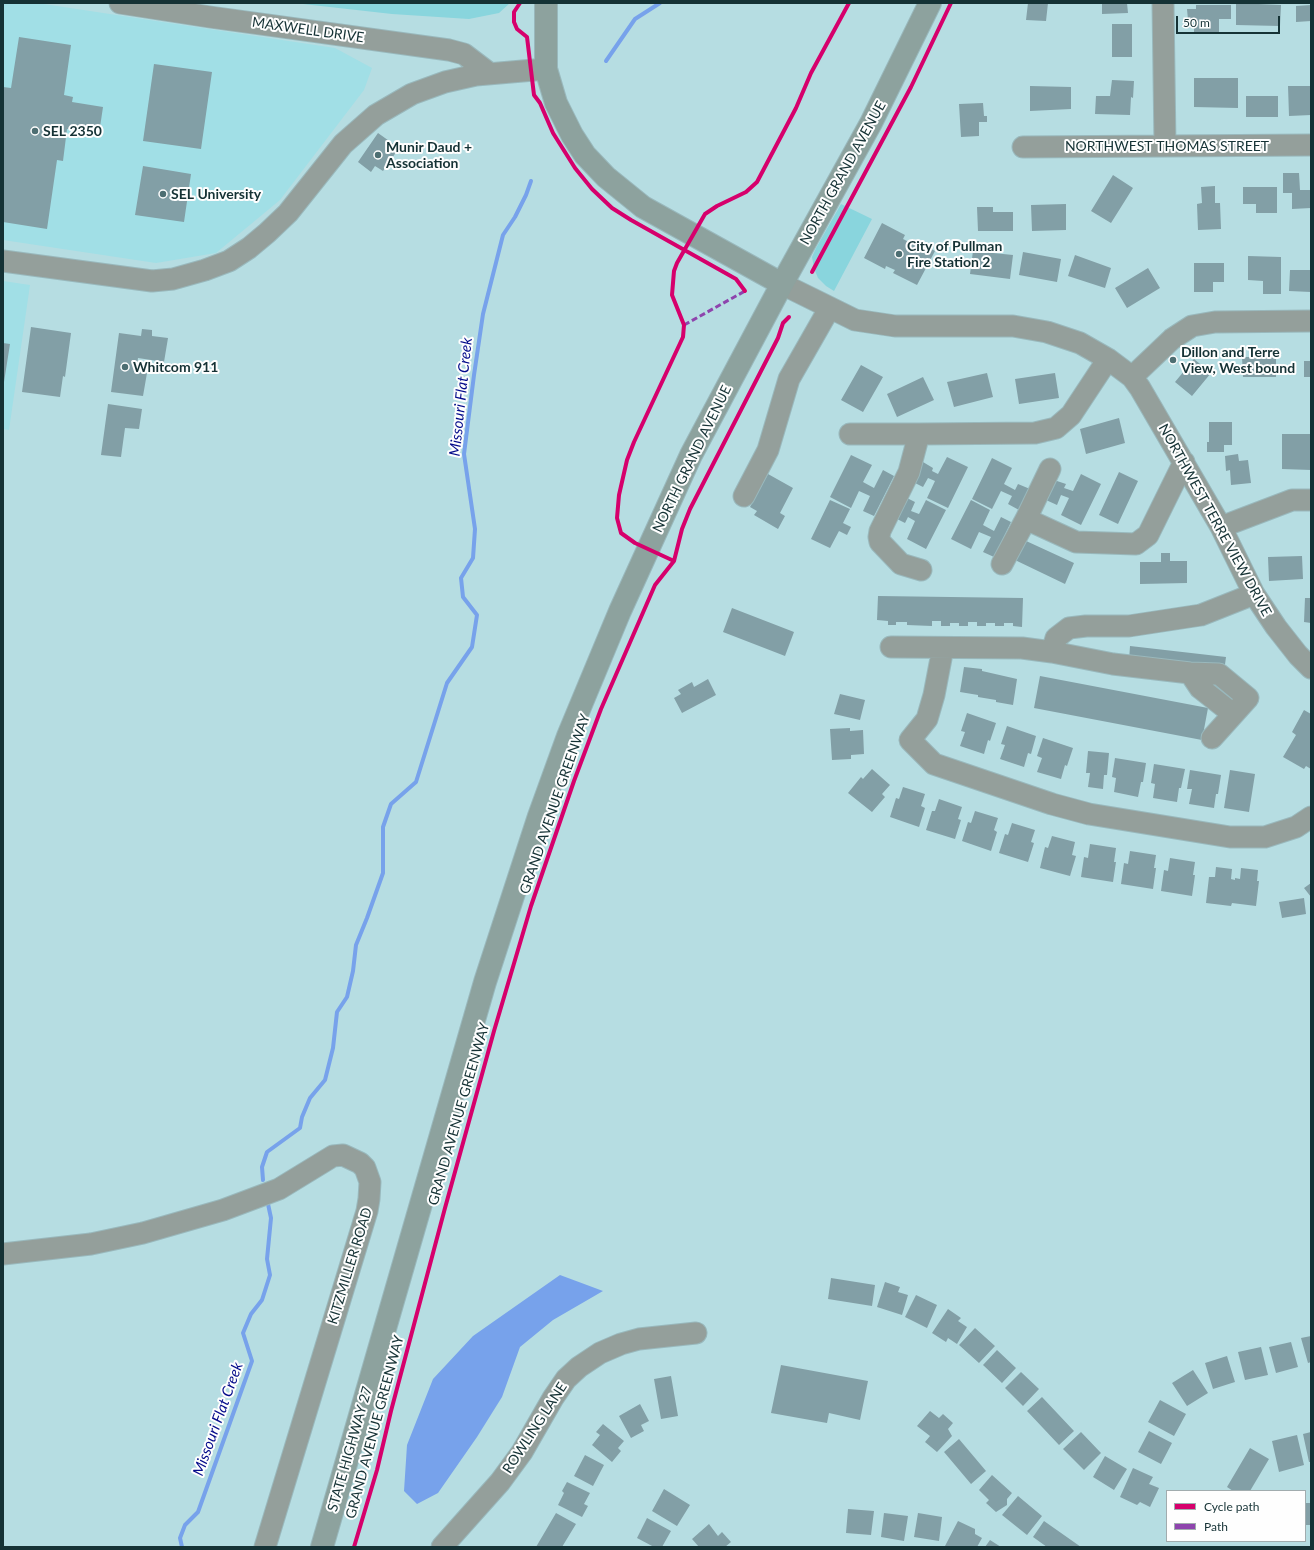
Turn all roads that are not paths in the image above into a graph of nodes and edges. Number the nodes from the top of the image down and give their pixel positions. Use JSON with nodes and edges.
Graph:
{"nodes":[{"id":1,"x":120,"y":3,"type":"edge"},
{"id":2,"x":546,"y":3,"type":"edge"},
{"id":3,"x":930,"y":3,"type":"edge"},
{"id":4,"x":1164,"y":3,"type":"edge"},
{"id":5,"x":546,"y":69,"type":"junction"},
{"id":6,"x":489,"y":73,"type":"junction"},
{"id":7,"x":1311,"y":145,"type":"edge"},
{"id":8,"x":1165,"y":146,"type":"junction"},
{"id":9,"x":1023,"y":147,"type":"dead end"},
{"id":10,"x":3,"y":261,"type":"edge"},
{"id":11,"x":782,"y":284,"type":"junction"},
{"id":12,"x":829,"y":309,"type":"junction"},
{"id":13,"x":1311,"y":321,"type":"edge"},
{"id":14,"x":1108,"y":359,"type":"junction"},
{"id":15,"x":1132,"y":377,"type":"junction"},
{"id":16,"x":850,"y":434,"type":"dead end"},
{"id":17,"x":919,"y":434,"type":"junction"},
{"id":18,"x":1184,"y":462,"type":"junction"},
{"id":19,"x":1050,"y":469,"type":"dead end"},
{"id":20,"x":744,"y":496,"type":"dead end"},
{"id":21,"x":1311,"y":500,"type":"edge"},
{"id":22,"x":1026,"y":519,"type":"junction"},
{"id":23,"x":1222,"y":527,"type":"junction"},
{"id":24,"x":1002,"y":564,"type":"dead end"},
{"id":25,"x":921,"y":570,"type":"dead end"},
{"id":26,"x":1254,"y":594,"type":"junction"},
{"id":27,"x":891,"y":647,"type":"dead end"},
{"id":28,"x":943,"y":648,"type":"junction"},
{"id":29,"x":1052,"y":652,"type":"junction"},
{"id":30,"x":1311,"y":668,"type":"edge"},
{"id":31,"x":1190,"y":673,"type":"junction"},
{"id":32,"x":1233,"y":714,"type":"junction"},
{"id":33,"x":1212,"y":738,"type":"dead end"},
{"id":34,"x":1311,"y":817,"type":"edge"},
{"id":35,"x":499,"y":936,"type":"joint"},
{"id":36,"x":3,"y":1254,"type":"edge"},
{"id":37,"x":696,"y":1333,"type":"dead end"},
{"id":38,"x":265,"y":1547,"type":"edge"},
{"id":39,"x":322,"y":1547,"type":"edge"},
{"id":40,"x":442,"y":1547,"type":"edge"}],
"edges":[{"from":1,"to":6,"type":"street","name":"MAXWELL DRIVE"},
{"from":2,"to":5,"type":"main road"},
{"from":3,"to":11,"type":"main road","name":"NORTH GRAND AVENUE"},
{"from":4,"to":8,"type":"street"},
{"from":5,"to":6,"type":"street"},
{"from":5,"to":11,"type":"main road"},
{"from":6,"to":10,"type":"street"},
{"from":7,"to":8,"type":"street","name":"NORTHWEST THOMAS STREET"},
{"from":8,"to":9,"type":"street","name":"NORTHWEST THOMAS STREET"},
{"from":11,"to":12,"type":"street","name":"NORTHWEST TERRE VIEW DRIVE"},
{"from":11,"to":35,"type":"main road","name":"NORTH GRAND AVENUE"},
{"from":12,"to":14,"type":"street","name":"NORTHWEST TERRE VIEW DRIVE"},
{"from":12,"to":20,"type":"street"},
{"from":13,"to":15,"type":"street"},
{"from":14,"to":15,"type":"street","name":"NORTHWEST TERRE VIEW DRIVE"},
{"from":14,"to":17,"type":"street"},
{"from":15,"to":18,"type":"street","name":"NORTHWEST TERRE VIEW DRIVE"},
{"from":16,"to":17,"type":"street"},
{"from":17,"to":25,"type":"street"},
{"from":18,"to":22,"type":"street"},
{"from":18,"to":23,"type":"street","name":"NORTHWEST TERRE VIEW DRIVE"},
{"from":19,"to":22,"type":"street"},
{"from":21,"to":23,"type":"street"},
{"from":22,"to":24,"type":"street"},
{"from":23,"to":26,"type":"street","name":"NORTHWEST TERRE VIEW DRIVE"},
{"from":26,"to":29,"type":"street"},
{"from":26,"to":30,"type":"street","name":"NORTHWEST TERRE VIEW DRIVE"},
{"from":27,"to":28,"type":"street"},
{"from":28,"to":29,"type":"street"},
{"from":28,"to":34,"type":"street"},
{"from":29,"to":31,"type":"street"},
{"from":31,"to":32,"type":"street"},
{"from":31,"to":32,"type":"street"},
{"from":32,"to":33,"type":"street"},
{"from":35,"to":39,"type":"main road","name":"STATE HIGHWAY 27"},
{"from":36,"to":38,"type":"street","name":"KITZMILLER ROAD"},
{"from":37,"to":40,"type":"street","name":"ROWLING LANE"}]}
